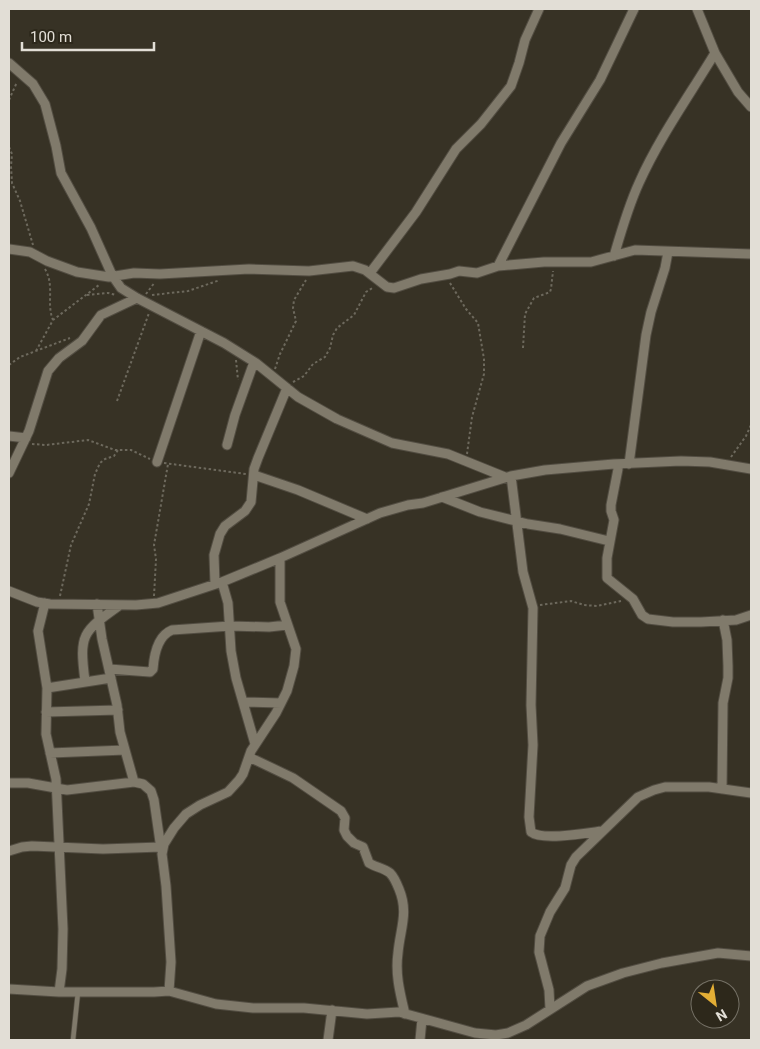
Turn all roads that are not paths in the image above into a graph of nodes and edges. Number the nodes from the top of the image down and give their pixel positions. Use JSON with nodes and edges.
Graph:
{"nodes":[{"id":1,"x":540,"y":9,"type":"edge"},
{"id":2,"x":634,"y":9,"type":"edge"},
{"id":3,"x":697,"y":9,"type":"edge"},
{"id":4,"x":715,"y":53,"type":"junction"},
{"id":5,"x":9,"y":63,"type":"edge"},
{"id":6,"x":751,"y":107,"type":"edge"},
{"id":7,"x":9,"y":249,"type":"edge"},
{"id":8,"x":668,"y":252,"type":"junction"},
{"id":9,"x":751,"y":254,"type":"edge"},
{"id":10,"x":614,"y":256,"type":"junction"},
{"id":11,"x":498,"y":266,"type":"junction"},
{"id":12,"x":370,"y":273,"type":"junction"},
{"id":13,"x":111,"y":277,"type":"junction"},
{"id":14,"x":137,"y":298,"type":"junction"},
{"id":15,"x":201,"y":331,"type":"junction"},
{"id":16,"x":254,"y":362,"type":"junction"},
{"id":17,"x":287,"y":388,"type":"junction"},
{"id":18,"x":9,"y":436,"type":"edge"},
{"id":19,"x":25,"y":441,"type":"junction"},
{"id":20,"x":227,"y":445,"type":"dead end"},
{"id":21,"x":157,"y":462,"type":"road end"},
{"id":22,"x":619,"y":464,"type":"junction"},
{"id":23,"x":629,"y":464,"type":"junction"},
{"id":24,"x":751,"y":469,"type":"edge"},
{"id":25,"x":9,"y":473,"type":"edge"},
{"id":26,"x":254,"y":475,"type":"junction"},
{"id":27,"x":508,"y":477,"type":"junction"},
{"id":28,"x":442,"y":497,"type":"junction"},
{"id":29,"x":368,"y":518,"type":"junction"},
{"id":30,"x":518,"y":521,"type":"junction"},
{"id":31,"x":609,"y":541,"type":"junction"},
{"id":32,"x":280,"y":558,"type":"junction"},
{"id":33,"x":270,"y":573,"type":"junction"},
{"id":34,"x":219,"y":583,"type":"junction"},
{"id":35,"x":9,"y":592,"type":"edge"},
{"id":36,"x":44,"y":603,"type":"junction"},
{"id":37,"x":97,"y":604,"type":"junction"},
{"id":38,"x":120,"y":605,"type":"junction"},
{"id":39,"x":751,"y":615,"type":"edge"},
{"id":40,"x":99,"y":620,"type":"junction"},
{"id":41,"x":723,"y":620,"type":"junction"},
{"id":42,"x":286,"y":625,"type":"junction"},
{"id":43,"x":230,"y":626,"type":"junction"},
{"id":44,"x":110,"y":673,"type":"junction"},
{"id":45,"x":85,"y":681,"type":"junction"},
{"id":46,"x":47,"y":688,"type":"junction"},
{"id":47,"x":114,"y":693,"type":"junction"},
{"id":48,"x":244,"y":702,"type":"junction"},
{"id":49,"x":281,"y":703,"type":"junction"},
{"id":50,"x":118,"y":710,"type":"junction"},
{"id":51,"x":104,"y":711,"type":"junction"},
{"id":52,"x":46,"y":712,"type":"junction"},
{"id":53,"x":255,"y":744,"type":"junction"},
{"id":54,"x":125,"y":750,"type":"junction"},
{"id":55,"x":50,"y":753,"type":"junction"},
{"id":56,"x":249,"y":757,"type":"junction"},
{"id":57,"x":134,"y":782,"type":"junction"},
{"id":58,"x":9,"y":783,"type":"edge"},
{"id":59,"x":56,"y":788,"type":"junction"},
{"id":60,"x":722,"y":789,"type":"junction"},
{"id":61,"x":751,"y":793,"type":"edge"},
{"id":62,"x":602,"y":831,"type":"junction"},
{"id":63,"x":58,"y":847,"type":"junction"},
{"id":64,"x":9,"y":851,"type":"edge"},
{"id":65,"x":162,"y":851,"type":"junction"},
{"id":66,"x":751,"y":956,"type":"edge"},
{"id":67,"x":9,"y":989,"type":"edge"},
{"id":68,"x":169,"y":991,"type":"junction"},
{"id":69,"x":59,"y":992,"type":"junction"},
{"id":70,"x":78,"y":992,"type":"junction"},
{"id":71,"x":550,"y":1009,"type":"junction"},
{"id":72,"x":332,"y":1010,"type":"junction"},
{"id":73,"x":405,"y":1014,"type":"junction"},
{"id":74,"x":422,"y":1019,"type":"junction"},
{"id":75,"x":74,"y":1040,"type":"edge"},
{"id":76,"x":328,"y":1040,"type":"edge"},
{"id":77,"x":420,"y":1040,"type":"edge"}],
"edges":[{"from":1,"to":12,"type":"street"},
{"from":2,"to":11,"type":"street"},
{"from":3,"to":4,"type":"street"},
{"from":4,"to":6,"type":"street"},
{"from":4,"to":10,"type":"street"},
{"from":5,"to":13,"type":"street"},
{"from":7,"to":13,"type":"street"},
{"from":8,"to":9,"type":"street"},
{"from":8,"to":10,"type":"street"},
{"from":8,"to":23,"type":"street"},
{"from":10,"to":11,"type":"street"},
{"from":11,"to":12,"type":"street"},
{"from":12,"to":13,"type":"street"},
{"from":13,"to":14,"type":"street"},
{"from":14,"to":15,"type":"street"},
{"from":14,"to":19,"type":"street"},
{"from":15,"to":16,"type":"street"},
{"from":15,"to":21,"type":"street"},
{"from":16,"to":17,"type":"street"},
{"from":16,"to":20,"type":"street"},
{"from":17,"to":26,"type":"street"},
{"from":17,"to":27,"type":"street"},
{"from":18,"to":19,"type":"street"},
{"from":19,"to":25,"type":"street"},
{"from":22,"to":23,"type":"street"},
{"from":22,"to":27,"type":"street"},
{"from":22,"to":31,"type":"street"},
{"from":23,"to":24,"type":"street"},
{"from":26,"to":29,"type":"street"},
{"from":26,"to":34,"type":"street"},
{"from":27,"to":28,"type":"street"},
{"from":27,"to":30,"type":"street"},
{"from":28,"to":29,"type":"street"},
{"from":28,"to":30,"type":"street"},
{"from":29,"to":32,"type":"street"},
{"from":30,"to":31,"type":"street"},
{"from":30,"to":62,"type":"street"},
{"from":31,"to":41,"type":"street"},
{"from":32,"to":33,"type":"street"},
{"from":32,"to":33,"type":"street"},
{"from":33,"to":34,"type":"street"},
{"from":33,"to":42,"type":"street"},
{"from":34,"to":38,"type":"street"},
{"from":34,"to":43,"type":"street"},
{"from":35,"to":36,"type":"street"},
{"from":36,"to":37,"type":"street"},
{"from":36,"to":46,"type":"street"},
{"from":37,"to":38,"type":"street"},
{"from":37,"to":40,"type":"street"},
{"from":38,"to":40,"type":"street"},
{"from":39,"to":41,"type":"street"},
{"from":40,"to":44,"type":"street"},
{"from":40,"to":45,"type":"street"},
{"from":41,"to":60,"type":"street"},
{"from":42,"to":43,"type":"street"},
{"from":42,"to":49,"type":"street"},
{"from":43,"to":44,"type":"street"},
{"from":43,"to":48,"type":"street"},
{"from":44,"to":45,"type":"street"},
{"from":44,"to":47,"type":"street"},
{"from":45,"to":46,"type":"street"},
{"from":46,"to":52,"type":"street"},
{"from":47,"to":50,"type":"street"},
{"from":47,"to":51,"type":"street"},
{"from":48,"to":49,"type":"street"},
{"from":48,"to":53,"type":"street"},
{"from":49,"to":53,"type":"street"},
{"from":50,"to":51,"type":"street"},
{"from":50,"to":54,"type":"street"},
{"from":51,"to":52,"type":"street"},
{"from":52,"to":55,"type":"street"},
{"from":53,"to":56,"type":"street"},
{"from":54,"to":55,"type":"street"},
{"from":54,"to":57,"type":"street"},
{"from":55,"to":59,"type":"street"},
{"from":56,"to":65,"type":"street"},
{"from":56,"to":73,"type":"street"},
{"from":57,"to":59,"type":"street"},
{"from":57,"to":65,"type":"street"},
{"from":58,"to":59,"type":"street"},
{"from":59,"to":63,"type":"street"},
{"from":60,"to":61,"type":"street"},
{"from":60,"to":62,"type":"street"},
{"from":62,"to":71,"type":"street"},
{"from":63,"to":64,"type":"street"},
{"from":63,"to":65,"type":"street"},
{"from":63,"to":69,"type":"street"},
{"from":65,"to":68,"type":"street"},
{"from":66,"to":71,"type":"street"},
{"from":67,"to":69,"type":"street"},
{"from":68,"to":70,"type":"street"},
{"from":68,"to":72,"type":"street"},
{"from":69,"to":70,"type":"street"},
{"from":70,"to":75,"type":"lane"},
{"from":71,"to":74,"type":"street"},
{"from":72,"to":73,"type":"street"},
{"from":72,"to":76,"type":"street"},
{"from":73,"to":74,"type":"street"},
{"from":74,"to":77,"type":"street"}]}
